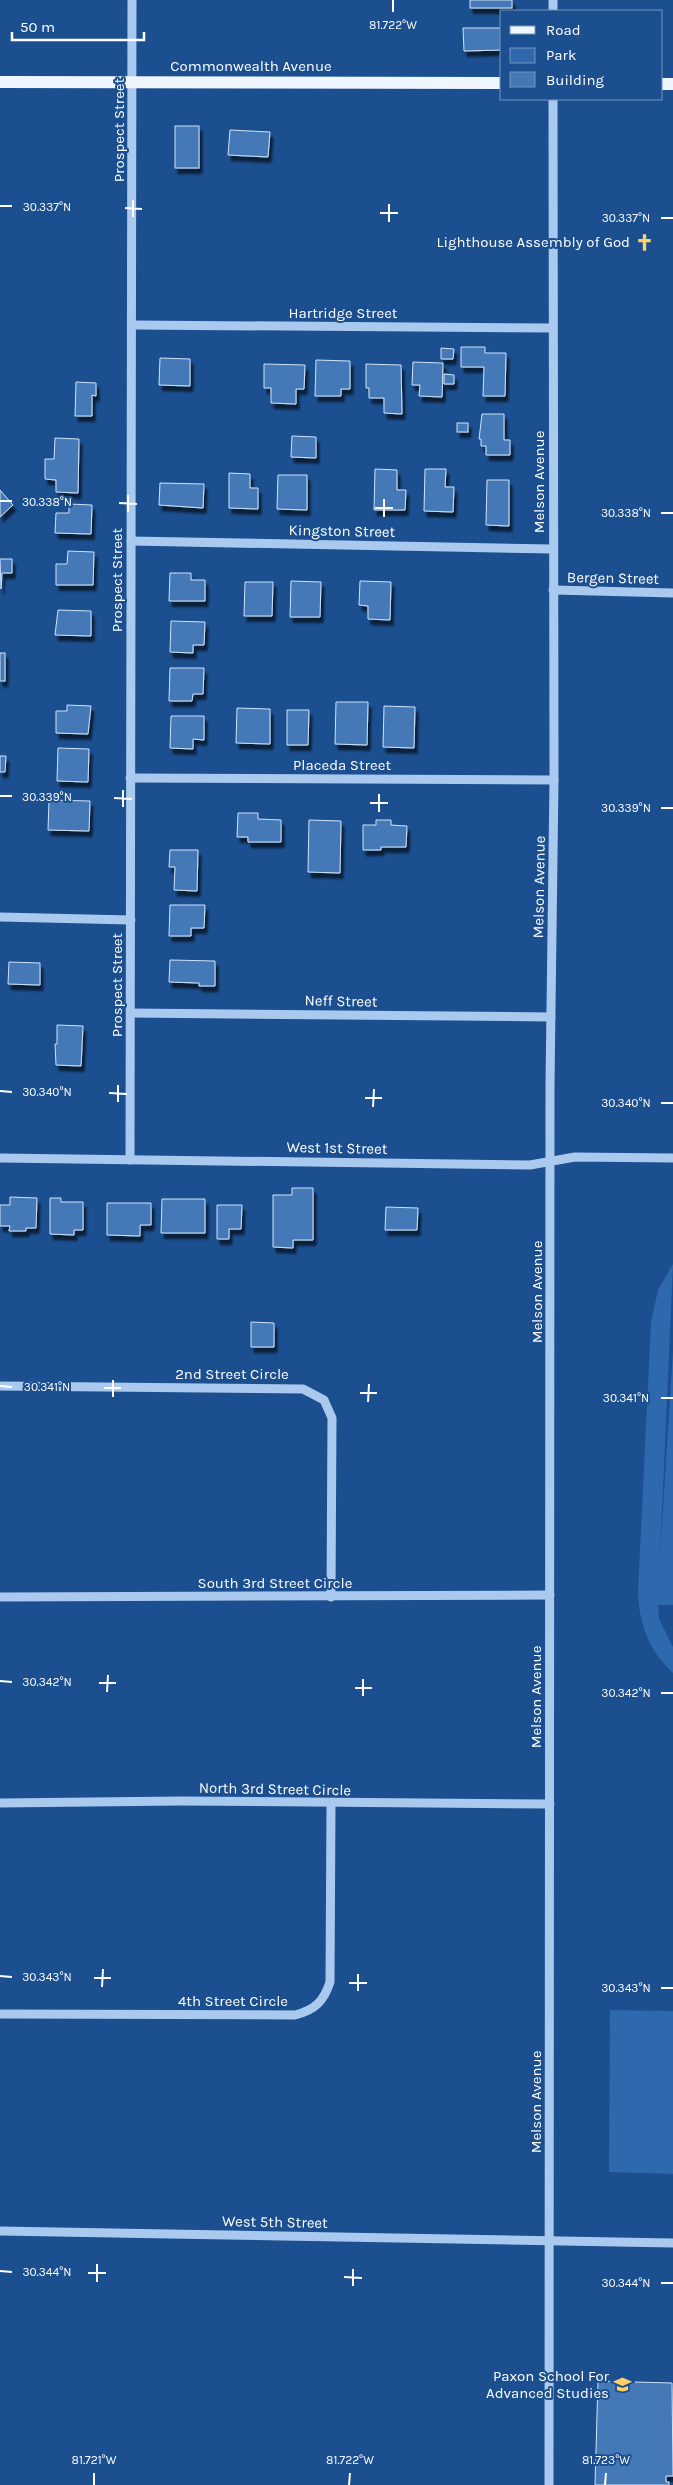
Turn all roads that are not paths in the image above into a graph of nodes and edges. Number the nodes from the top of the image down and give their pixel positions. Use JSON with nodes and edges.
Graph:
{"nodes":[{"id":1,"x":132,"y":0,"type":"edge"},
{"id":2,"x":0,"y":82,"type":"edge"},
{"id":3,"x":132,"y":82,"type":"junction"},
{"id":4,"x":500,"y":83,"type":"edge"},
{"id":5,"x":553,"y":100,"type":"edge"},
{"id":6,"x":133,"y":325,"type":"junction"},
{"id":7,"x":553,"y":328,"type":"junction"},
{"id":8,"x":131,"y":541,"type":"junction"},
{"id":9,"x":552,"y":549,"type":"junction"},
{"id":10,"x":553,"y":590,"type":"junction"},
{"id":11,"x":673,"y":592,"type":"edge"},
{"id":12,"x":130,"y":778,"type":"junction"},
{"id":13,"x":554,"y":780,"type":"junction"},
{"id":14,"x":0,"y":917,"type":"edge"},
{"id":15,"x":131,"y":920,"type":"junction"},
{"id":16,"x":131,"y":1013,"type":"junction"},
{"id":17,"x":551,"y":1017,"type":"junction"},
{"id":18,"x":0,"y":1158,"type":"edge"},
{"id":19,"x":673,"y":1158,"type":"edge"},
{"id":20,"x":130,"y":1160,"type":"junction"},
{"id":21,"x":551,"y":1161,"type":"junction"},
{"id":22,"x":0,"y":1386,"type":"edge"},
{"id":23,"x":550,"y":1595,"type":"junction"},
{"id":24,"x":0,"y":1597,"type":"edge"},
{"id":25,"x":331,"y":1597,"type":"junction"},
{"id":26,"x":0,"y":1803,"type":"edge"},
{"id":27,"x":331,"y":1804,"type":"junction"},
{"id":28,"x":550,"y":1804,"type":"junction"},
{"id":29,"x":0,"y":2014,"type":"edge"},
{"id":30,"x":0,"y":2231,"type":"edge"},
{"id":31,"x":549,"y":2240,"type":"junction"},
{"id":32,"x":673,"y":2243,"type":"edge"},
{"id":33,"x":549,"y":2485,"type":"edge"}],
"edges":[{"from":1,"to":3,"type":"street","name":"Prospect Street"},
{"from":2,"to":3,"type":"main road","name":"Commonwealth Avenue"},
{"from":3,"to":4,"type":"main road","name":"Commonwealth Avenue"},
{"from":3,"to":6,"type":"street","name":"Prospect Street"},
{"from":5,"to":7,"type":"street","name":"Melson Avenue"},
{"from":6,"to":7,"type":"street","name":"Hartridge Street"},
{"from":6,"to":8,"type":"street","name":"Prospect Street"},
{"from":7,"to":9,"type":"street","name":"Melson Avenue"},
{"from":8,"to":9,"type":"street","name":"Kingston Street"},
{"from":8,"to":12,"type":"street","name":"Prospect Street"},
{"from":9,"to":10,"type":"street","name":"Melson Avenue"},
{"from":10,"to":11,"type":"street","name":"Bergen Street"},
{"from":10,"to":13,"type":"street","name":"Melson Avenue"},
{"from":12,"to":13,"type":"street","name":"Placeda Street"},
{"from":12,"to":15,"type":"street","name":"Prospect Street"},
{"from":13,"to":17,"type":"street","name":"Melson Avenue"},
{"from":14,"to":15,"type":"street"},
{"from":15,"to":16,"type":"street","name":"Prospect Street"},
{"from":16,"to":17,"type":"street","name":"Neff Street"},
{"from":16,"to":20,"type":"street","name":"Prospect Street"},
{"from":17,"to":21,"type":"street","name":"Melson Avenue"},
{"from":18,"to":20,"type":"street","name":"West 1st Street"},
{"from":19,"to":21,"type":"street","name":"West 1st Street"},
{"from":20,"to":21,"type":"street","name":"West 1st Street"},
{"from":21,"to":23,"type":"street","name":"Melson Avenue"},
{"from":22,"to":25,"type":"street","name":"2nd Street Circle"},
{"from":23,"to":25,"type":"street","name":"South 3rd Street Circle"},
{"from":23,"to":28,"type":"street","name":"Melson Avenue"},
{"from":24,"to":25,"type":"street","name":"South 3rd Street Circle"},
{"from":26,"to":27,"type":"street","name":"North 3rd Street Circle"},
{"from":27,"to":28,"type":"street","name":"North 3rd Street Circle"},
{"from":27,"to":29,"type":"street","name":"4th Street Circle"},
{"from":28,"to":31,"type":"street","name":"Melson Avenue"},
{"from":30,"to":31,"type":"street","name":"West 5th Street"},
{"from":31,"to":32,"type":"street","name":"West 5th Street"},
{"from":31,"to":33,"type":"street","name":"Melson Avenue"}]}
